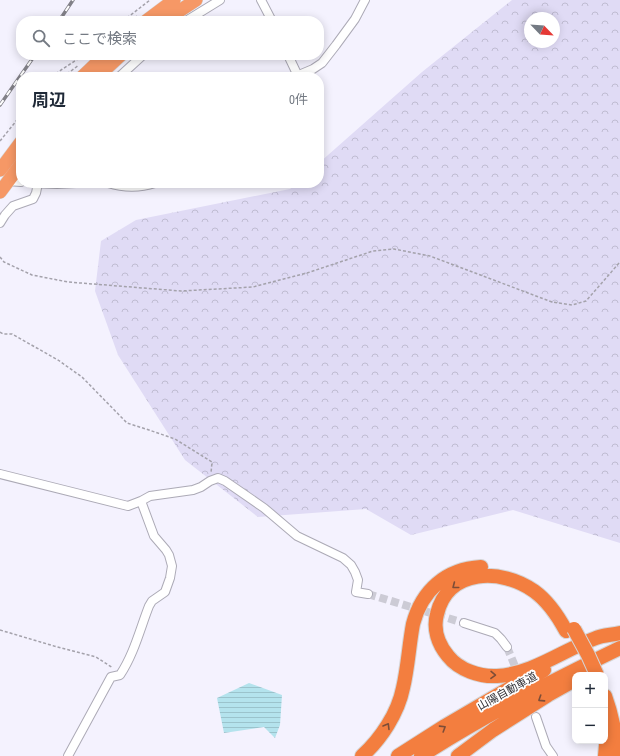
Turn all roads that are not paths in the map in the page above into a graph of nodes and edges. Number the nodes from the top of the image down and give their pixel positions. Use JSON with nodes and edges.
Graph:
{"nodes":[{"id":1,"x":174,"y":0,"type":"edge"},
{"id":2,"x":196,"y":0,"type":"edge"},
{"id":3,"x":220,"y":0,"type":"edge"},
{"id":4,"x":262,"y":0,"type":"edge"},
{"id":5,"x":365,"y":0,"type":"edge"},
{"id":6,"x":153,"y":16,"type":"edge"},
{"id":7,"x":172,"y":16,"type":"edge"},
{"id":8,"x":194,"y":16,"type":"edge"},
{"id":9,"x":270,"y":16,"type":"edge"},
{"id":10,"x":100,"y":60,"type":"edge"},
{"id":11,"x":116,"y":60,"type":"edge"},
{"id":12,"x":138,"y":60,"type":"edge"},
{"id":13,"x":290,"y":60,"type":"edge"},
{"id":14,"x":87,"y":72,"type":"edge"},
{"id":15,"x":103,"y":72,"type":"edge"},
{"id":16,"x":124,"y":72,"type":"edge"},
{"id":17,"x":294,"y":72,"type":"edge"},
{"id":18,"x":307,"y":72,"type":"edge"},
{"id":19,"x":16,"y":155,"type":"edge"},
{"id":20,"x":16,"y":169,"type":"edge"},
{"id":21,"x":7,"y":179,"type":"edge"},
{"id":22,"x":36,"y":188,"type":"edge"},
{"id":23,"x":0,"y":192,"type":"edge"},
{"id":24,"x":0,"y":223,"type":"edge"},
{"id":25,"x":0,"y":474,"type":"edge"},
{"id":26,"x":141,"y":501,"type":"junction"},
{"id":27,"x":368,"y":594,"type":"tunnel mouth"},
{"id":28,"x":464,"y":622,"type":"tunnel mouth"},
{"id":29,"x":570,"y":630,"type":"junction"},
{"id":30,"x":620,"y":634,"type":"edge"},
{"id":31,"x":507,"y":647,"type":"tunnel mouth"},
{"id":32,"x":620,"y":648,"type":"edge"},
{"id":33,"x":620,"y":656,"type":"edge"},
{"id":34,"x":587,"y":672,"type":"edge"},
{"id":35,"x":588,"y":672,"type":"edge"},
{"id":36,"x":596,"y":672,"type":"edge"},
{"id":37,"x":572,"y":682,"type":"edge"},
{"id":38,"x":608,"y":704,"type":"edge"},
{"id":39,"x":536,"y":717,"type":"dead end"},
{"id":40,"x":606,"y":744,"type":"edge"},
{"id":41,"x":68,"y":756,"type":"edge"},
{"id":42,"x":362,"y":756,"type":"edge"},
{"id":43,"x":398,"y":756,"type":"edge"},
{"id":44,"x":421,"y":756,"type":"edge"},
{"id":45,"x":458,"y":756,"type":"edge"},
{"id":46,"x":553,"y":756,"type":"edge"},
{"id":47,"x":605,"y":756,"type":"edge"},
{"id":48,"x":617,"y":756,"type":"edge"}],
"edges":[{"from":1,"to":6,"type":"highway"},
{"from":2,"to":7,"type":"highway"},
{"from":3,"to":8,"type":"street"},
{"from":4,"to":9,"type":"street"},
{"from":5,"to":18,"type":"street"},
{"from":10,"to":14,"type":"highway"},
{"from":11,"to":15,"type":"highway"},
{"from":12,"to":16,"type":"street"},
{"from":13,"to":17,"type":"street"},
{"from":19,"to":21,"type":"highway"},
{"from":20,"to":21,"type":"highway"},
{"from":21,"to":23,"type":"highway"},
{"from":22,"to":24,"type":"street"},
{"from":25,"to":26,"type":"street"},
{"from":26,"to":27,"type":"street"},
{"from":26,"to":41,"type":"street"},
{"from":28,"to":31,"type":"street"},
{"from":29,"to":30,"type":"highway","one_way":true},
{"from":29,"to":34,"type":"highway"},
{"from":29,"to":36,"type":"highway","bridge":true},
{"from":42,"to":29,"type":"highway","one_way":true},
{"from":43,"to":30,"type":"highway","name":"山陽自動車道","one_way":true},
{"from":32,"to":44,"type":"highway","name":"山陽自動車道"},
{"from":33,"to":35,"type":"highway"},
{"from":37,"to":45,"type":"highway","one_way":true},
{"from":38,"to":48,"type":"highway"},
{"from":39,"to":46,"type":"street"},
{"from":40,"to":47,"type":"highway"}]}
